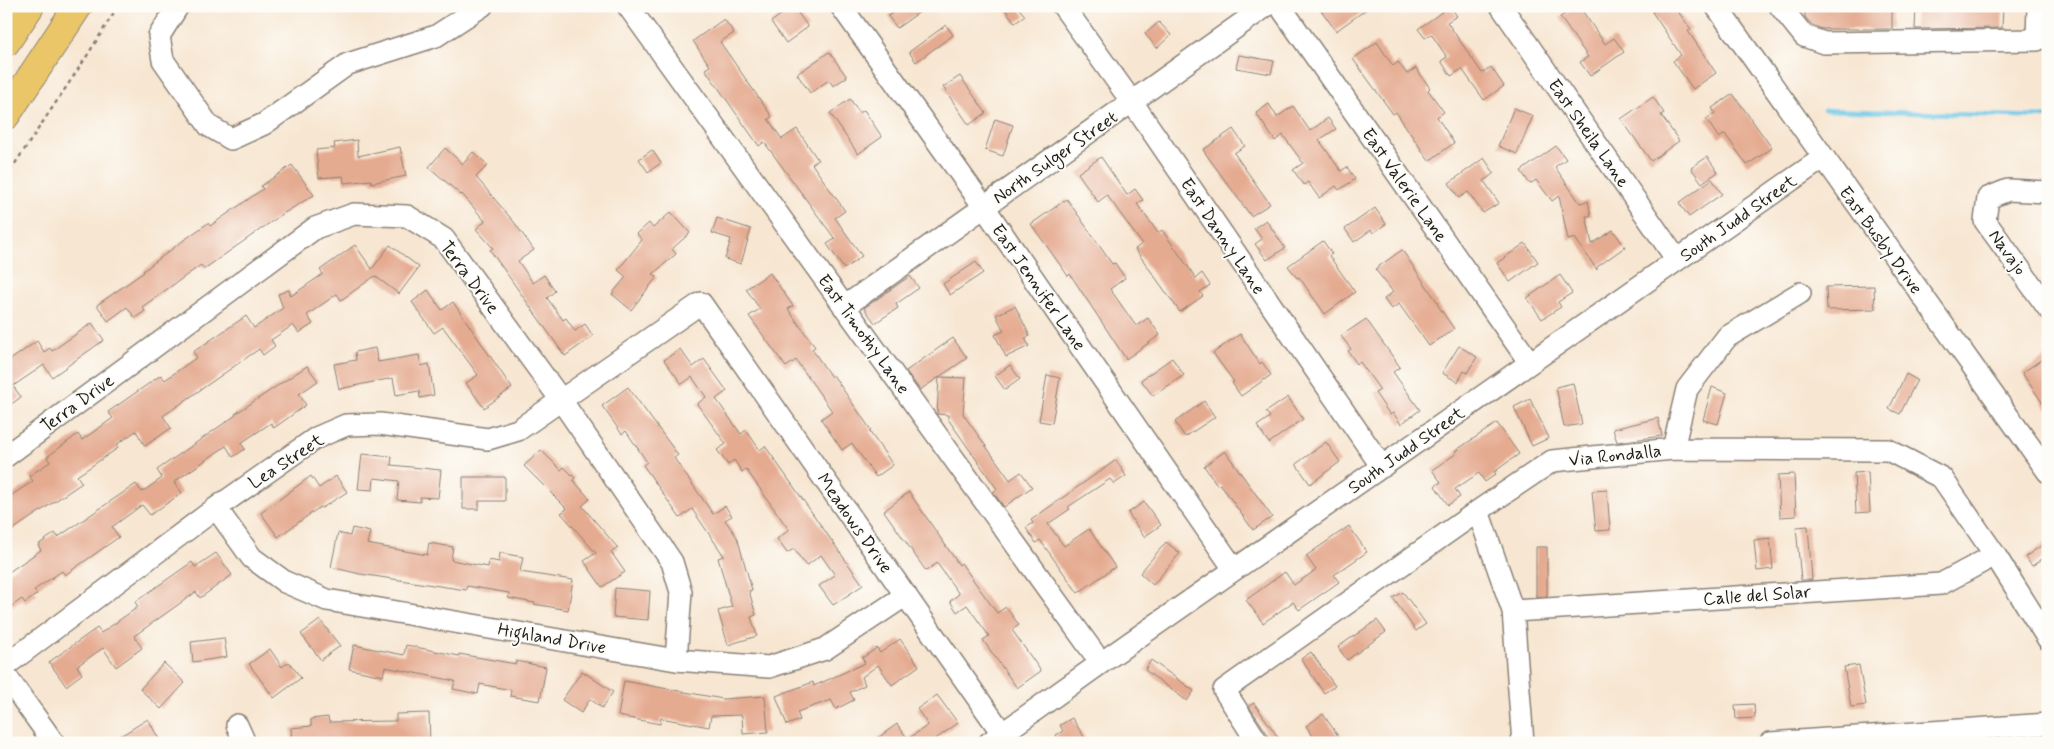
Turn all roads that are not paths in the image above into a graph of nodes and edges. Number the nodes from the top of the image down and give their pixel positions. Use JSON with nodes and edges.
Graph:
{"nodes":[{"id":1,"x":30,"y":6,"type":"edge"},
{"id":2,"x":78,"y":6,"type":"edge"},
{"id":3,"x":178,"y":6,"type":"edge"},
{"id":4,"x":482,"y":6,"type":"edge"},
{"id":5,"x":628,"y":6,"type":"edge"},
{"id":6,"x":841,"y":6,"type":"edge"},
{"id":7,"x":1063,"y":6,"type":"edge"},
{"id":8,"x":1266,"y":6,"type":"edge"},
{"id":9,"x":1280,"y":6,"type":"edge"},
{"id":10,"x":1502,"y":6,"type":"edge"},
{"id":11,"x":1780,"y":6,"type":"edge"},
{"id":12,"x":2038,"y":6,"type":"edge"},
{"id":13,"x":1718,"y":7,"type":"edge"},
{"id":14,"x":6,"y":42,"type":"edge"},
{"id":15,"x":1132,"y":102,"type":"junction"},
{"id":16,"x":6,"y":115,"type":"edge"},
{"id":17,"x":1823,"y":158,"type":"junction"},
{"id":18,"x":2048,"y":192,"type":"edge"},
{"id":19,"x":984,"y":207,"type":"junction"},
{"id":20,"x":1677,"y":260,"type":"junction"},
{"id":21,"x":1800,"y":292,"type":"dead end"},
{"id":22,"x":701,"y":303,"type":"joint"},
{"id":23,"x":844,"y":306,"type":"junction"},
{"id":24,"x":2048,"y":308,"type":"edge"},
{"id":25,"x":1530,"y":363,"type":"junction"},
{"id":26,"x":561,"y":400,"type":"junction"},
{"id":27,"x":1673,"y":449,"type":"junction"},
{"id":28,"x":6,"y":456,"type":"edge"},
{"id":29,"x":1382,"y":466,"type":"junction"},
{"id":30,"x":2048,"y":472,"type":"edge"},
{"id":31,"x":216,"y":508,"type":"junction"},
{"id":32,"x":1478,"y":511,"type":"junction"},
{"id":33,"x":1995,"y":555,"type":"junction"},
{"id":34,"x":1234,"y":570,"type":"junction"},
{"id":35,"x":906,"y":595,"type":"junction"},
{"id":36,"x":1513,"y":611,"type":"junction"},
{"id":37,"x":2048,"y":639,"type":"edge"},
{"id":38,"x":676,"y":660,"type":"junction"},
{"id":39,"x":1101,"y":662,"type":"junction"},
{"id":40,"x":6,"y":665,"type":"edge"},
{"id":41,"x":6,"y":676,"type":"edge"},
{"id":42,"x":2048,"y":724,"type":"edge"},
{"id":43,"x":1001,"y":740,"type":"edge"},
{"id":44,"x":54,"y":743,"type":"edge"},
{"id":45,"x":1258,"y":743,"type":"edge"},
{"id":46,"x":1523,"y":743,"type":"edge"},
{"id":47,"x":1770,"y":743,"type":"edge"}],
"edges":[{"from":1,"to":14,"type":"main road"},
{"from":2,"to":16,"type":"main road"},
{"from":3,"to":4,"type":"street"},
{"from":5,"to":23,"type":"street","name":"East Timothy Lane"},
{"from":6,"to":19,"type":"street","name":"East Jennifer Lane"},
{"from":7,"to":15,"type":"street","name":"East Danny Lane"},
{"from":8,"to":15,"type":"street","name":"North Sulger Street"},
{"from":9,"to":25,"type":"street","name":"East Valerie Lane"},
{"from":10,"to":20,"type":"street","name":"East Sheila Lane"},
{"from":11,"to":12,"type":"street"},
{"from":13,"to":17,"type":"street","name":"East Busby Drive"},
{"from":15,"to":19,"type":"street","name":"North Sulger Street"},
{"from":15,"to":29,"type":"street","name":"East Danny Lane"},
{"from":17,"to":20,"type":"street","name":"South Judd Street"},
{"from":17,"to":30,"type":"street","name":"East Busby Drive"},
{"from":18,"to":24,"type":"street","name":"Navajo"},
{"from":19,"to":23,"type":"street","name":"North Sulger Street"},
{"from":19,"to":34,"type":"street","name":"East Jennifer Lane"},
{"from":20,"to":25,"type":"street","name":"South Judd Street"},
{"from":21,"to":27,"type":"street"},
{"from":22,"to":26,"type":"street","name":"Lea Street"},
{"from":22,"to":35,"type":"street","name":"Meadows Drive"},
{"from":23,"to":39,"type":"street","name":"East Timothy Lane"},
{"from":25,"to":29,"type":"street","name":"South Judd Street"},
{"from":26,"to":28,"type":"street","name":"Terra Drive"},
{"from":26,"to":31,"type":"street","name":"Lea Street"},
{"from":26,"to":38,"type":"street","name":"Terra Drive"},
{"from":27,"to":32,"type":"street","name":"Via Rondalla"},
{"from":27,"to":33,"type":"street","name":"Via Rondalla"},
{"from":29,"to":34,"type":"street","name":"South Judd Street"},
{"from":31,"to":38,"type":"street","name":"Highland Drive"},
{"from":31,"to":40,"type":"street","name":"Lea Street"},
{"from":32,"to":36,"type":"street"},
{"from":32,"to":45,"type":"street","name":"Via Rondalla"},
{"from":33,"to":36,"type":"street","name":"Calle del Solar"},
{"from":33,"to":37,"type":"street","name":"Via Rondalla"},
{"from":34,"to":39,"type":"street","name":"South Judd Street"},
{"from":35,"to":38,"type":"street","name":"Highland Drive"},
{"from":35,"to":43,"type":"street","name":"Meadows Drive"},
{"from":36,"to":46,"type":"street"},
{"from":39,"to":43,"type":"street","name":"South Judd Street"},
{"from":41,"to":44,"type":"street"},
{"from":42,"to":47,"type":"street"}]}
